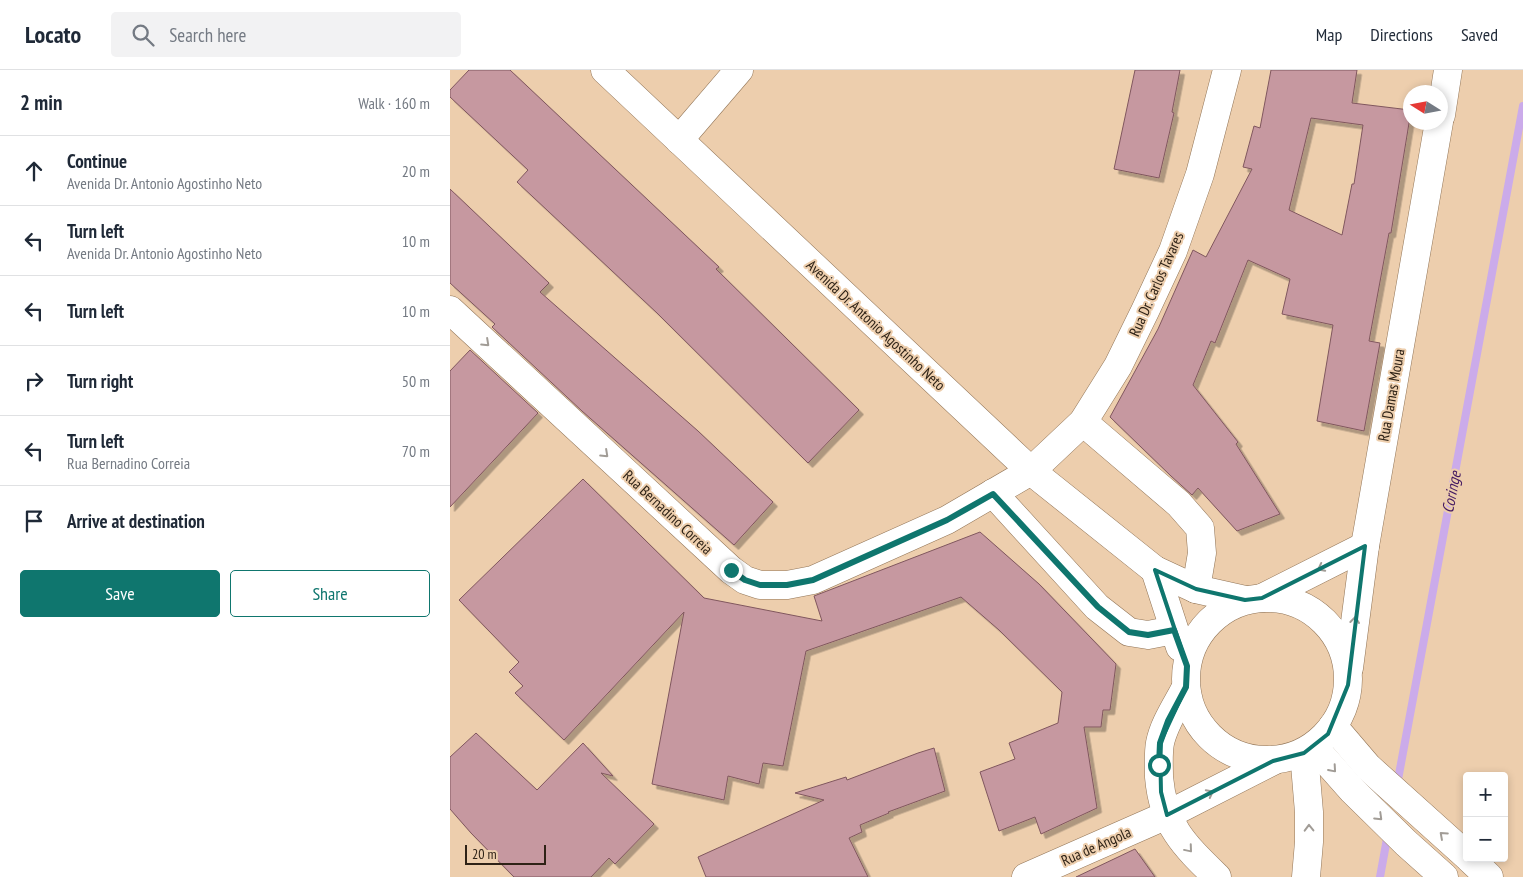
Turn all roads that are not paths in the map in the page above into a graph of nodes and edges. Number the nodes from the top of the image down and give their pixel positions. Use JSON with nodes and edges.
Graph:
{"nodes":[{"id":1,"x":605,"y":70,"type":"edge"},
{"id":2,"x":739,"y":70,"type":"edge"},
{"id":3,"x":1227,"y":70,"type":"edge"},
{"id":4,"x":1448,"y":70,"type":"edge"},
{"id":5,"x":1445,"y":85,"type":"edge"},
{"id":6,"x":1438,"y":130,"type":"edge"},
{"id":7,"x":679,"y":140,"type":"junction"},
{"id":8,"x":450,"y":310,"type":"edge"},
{"id":9,"x":1082,"y":422,"type":"junction"},
{"id":10,"x":1031,"y":471,"type":"junction"},
{"id":11,"x":993,"y":494,"type":"junction"},
{"id":12,"x":1365,"y":546,"type":"junction"},
{"id":13,"x":1155,"y":570,"type":"junction"},
{"id":14,"x":1196,"y":589,"type":"junction"},
{"id":15,"x":1254,"y":599,"type":"junction"},
{"id":16,"x":1174,"y":630,"type":"junction"},
{"id":17,"x":1349,"y":668,"type":"junction"},
{"id":18,"x":1187,"y":677,"type":"junction"},
{"id":19,"x":1333,"y":726,"type":"junction"},
{"id":20,"x":1309,"y":750,"type":"junction"},
{"id":21,"x":1273,"y":761,"type":"junction"},
{"id":22,"x":1166,"y":815,"type":"junction"},
{"id":23,"x":1463,"y":853,"type":"edge"},
{"id":24,"x":1473,"y":862,"type":"edge"},
{"id":25,"x":1441,"y":876,"type":"edge"},
{"id":26,"x":1026,"y":877,"type":"edge"},
{"id":27,"x":1217,"y":877,"type":"edge"},
{"id":28,"x":1306,"y":877,"type":"edge"},
{"id":29,"x":1489,"y":877,"type":"edge"}],
"edges":[{"from":1,"to":7,"type":"street","name":"Avenida Dr. Antonio Agostinho Neto"},
{"from":2,"to":7,"type":"street"},
{"from":3,"to":9,"type":"street","name":"Rua Dr. Carlos Tavares"},
{"from":4,"to":5,"type":"street"},
{"from":6,"to":12,"type":"street","name":"Rua Damas Moura"},
{"from":7,"to":10,"type":"street","name":"Avenida Dr. Antonio Agostinho Neto"},
{"from":8,"to":11,"type":"street","name":"Rua Bernadino Correia","one_way":true},
{"from":9,"to":10,"type":"street","name":"Rua Dr. Carlos Tavares"},
{"from":9,"to":14,"type":"street"},
{"from":10,"to":11,"type":"street","name":"Rua Bernadino Correia"},
{"from":10,"to":13,"type":"street","name":"Avenida Dr. Antonio Agostinho Neto"},
{"from":11,"to":16,"type":"street"},
{"from":12,"to":15,"type":"street","one_way":true},
{"from":17,"to":12,"type":"street","name":"Rua Damas Moura","one_way":true},
{"from":13,"to":14,"type":"street","name":"Avenida Dr. Antonio Agostinho Neto"},
{"from":13,"to":16,"type":"street"},
{"from":14,"to":15,"type":"street","name":"Avenida Dr. Antonio Agostinho Neto"},
{"from":15,"to":17,"type":"street"},
{"from":15,"to":18,"type":"street"},
{"from":16,"to":18,"type":"street"},
{"from":17,"to":19,"type":"street"},
{"from":18,"to":21,"type":"street"},
{"from":18,"to":22,"type":"street"},
{"from":19,"to":20,"type":"street"},
{"from":23,"to":19,"type":"street","one_way":true},
{"from":20,"to":21,"type":"street"},
{"from":20,"to":25,"type":"street","one_way":true},
{"from":28,"to":20,"type":"street","one_way":true},
{"from":22,"to":21,"type":"street","name":"Rua de Angola","one_way":true},
{"from":22,"to":26,"type":"street","name":"Rua de Angola"},
{"from":22,"to":27,"type":"street","one_way":true},
{"from":24,"to":29,"type":"street"}]}
